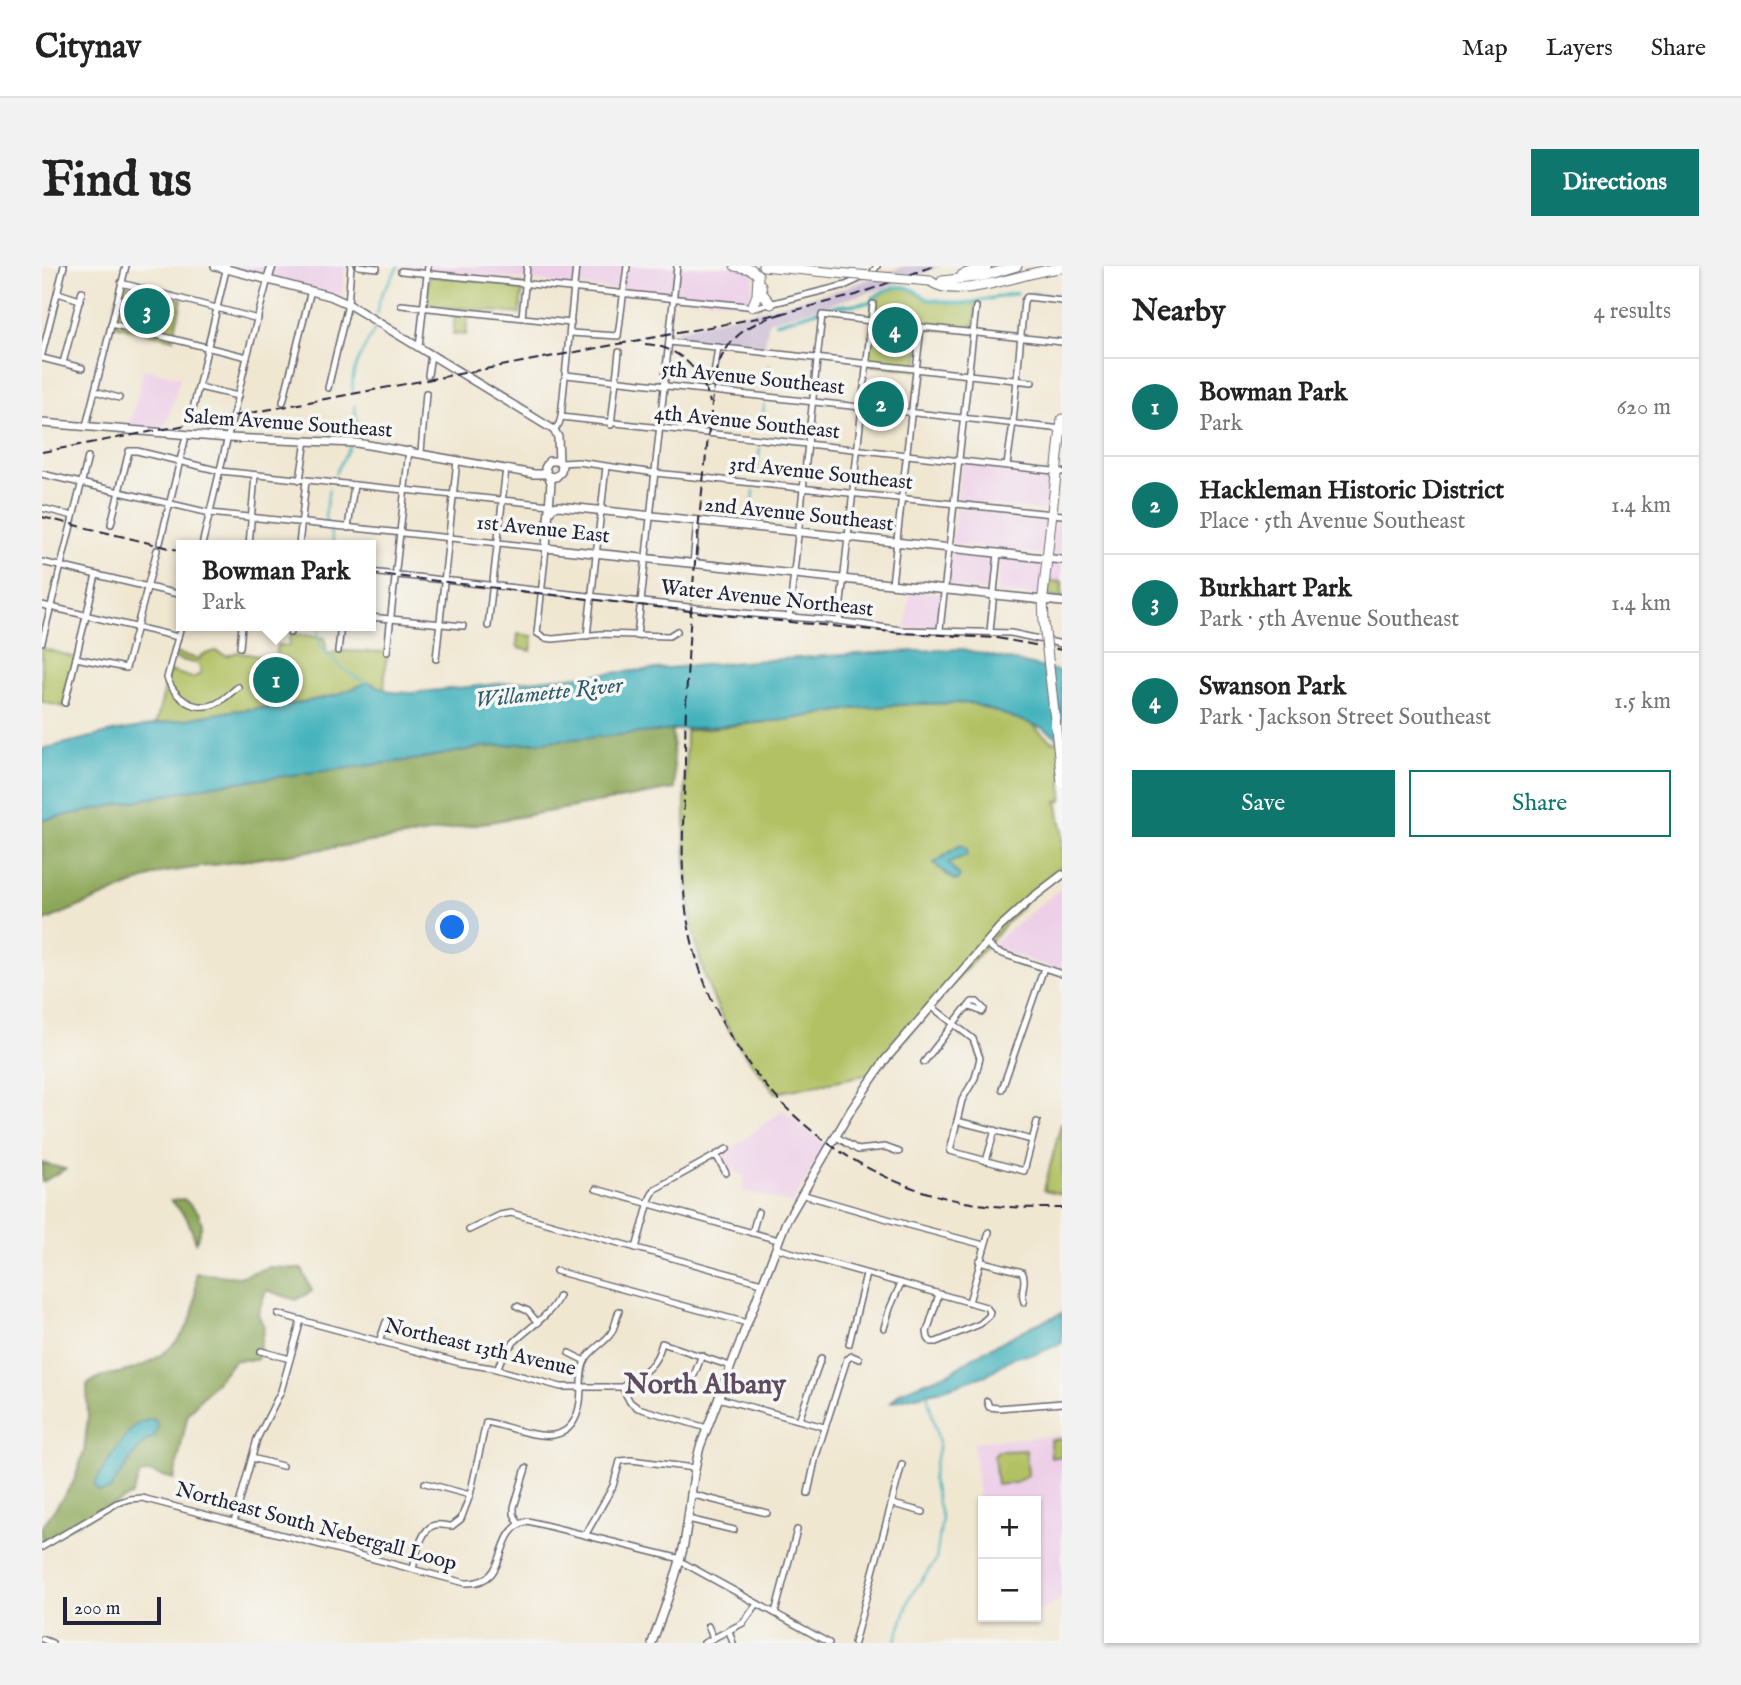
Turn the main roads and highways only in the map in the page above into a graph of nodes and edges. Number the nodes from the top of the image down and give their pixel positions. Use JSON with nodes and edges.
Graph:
{"nodes":[{"id":1,"x":215,"y":266,"type":"edge"},
{"id":2,"x":272,"y":266,"type":"edge"},
{"id":3,"x":735,"y":266,"type":"edge"},
{"id":4,"x":763,"y":266,"type":"edge"},
{"id":5,"x":812,"y":266,"type":"edge"},
{"id":6,"x":987,"y":266,"type":"edge"},
{"id":7,"x":1017,"y":266,"type":"edge"},
{"id":8,"x":227,"y":267,"type":"edge"},
{"id":9,"x":1062,"y":268,"type":"edge"},
{"id":10,"x":844,"y":274,"type":"junction"},
{"id":11,"x":268,"y":279,"type":"junction"},
{"id":12,"x":930,"y":281,"type":"junction"},
{"id":13,"x":42,"y":423,"type":"edge"},
{"id":14,"x":1062,"y":425,"type":"edge"},
{"id":15,"x":552,"y":467,"type":"junction"},
{"id":16,"x":1059,"y":471,"type":"edge"},
{"id":17,"x":559,"y":475,"type":"junction"},
{"id":18,"x":559,"y":506,"type":"junction"},
{"id":19,"x":550,"y":509,"type":"junction"},
{"id":20,"x":1057,"y":515,"type":"edge"},
{"id":21,"x":1047,"y":559,"type":"junction"},
{"id":22,"x":1062,"y":560,"type":"edge"},
{"id":23,"x":1043,"y":600,"type":"junction"},
{"id":24,"x":1062,"y":602,"type":"edge"},
{"id":25,"x":1062,"y":782,"type":"edge"},
{"id":26,"x":1062,"y":875,"type":"edge"},
{"id":27,"x":652,"y":1643,"type":"edge"}],
"edges":[{"from":1,"to":8,"type":"main road"},
{"from":2,"to":11,"type":"main road"},
{"from":3,"to":4,"type":"highway"},
{"from":4,"to":10,"type":"highway"},
{"from":5,"to":10,"type":"highway"},
{"from":6,"to":12,"type":"highway"},
{"from":7,"to":12,"type":"highway"},
{"from":8,"to":11,"type":"main road"},
{"from":9,"to":12,"type":"highway"},
{"from":10,"to":12,"type":"highway","bridge":true},
{"from":11,"to":15,"type":"main road"},
{"from":13,"to":15,"type":"main road","name":"Salem Avenue Southeast"},
{"from":14,"to":16,"type":"highway"},
{"from":15,"to":17,"type":"main road","name":"Salem Avenue Southeast"},
{"from":15,"to":17,"type":"main road"},
{"from":15,"to":19,"type":"main road"},
{"from":16,"to":20,"type":"highway"},
{"from":17,"to":18,"type":"main road"},
{"from":18,"to":19,"type":"main road"},
{"from":18,"to":21,"type":"main road","name":"2nd Avenue Southeast"},
{"from":19,"to":23,"type":"main road","name":"1st Avenue East"},
{"from":20,"to":21,"type":"highway"},
{"from":21,"to":22,"type":"main road","name":"2nd Avenue Southeast"},
{"from":21,"to":23,"type":"highway"},
{"from":23,"to":24,"type":"main road","name":"1st Avenue East"},
{"from":23,"to":25,"type":"highway","bridge":true},
{"from":26,"to":27,"type":"main road"}]}
